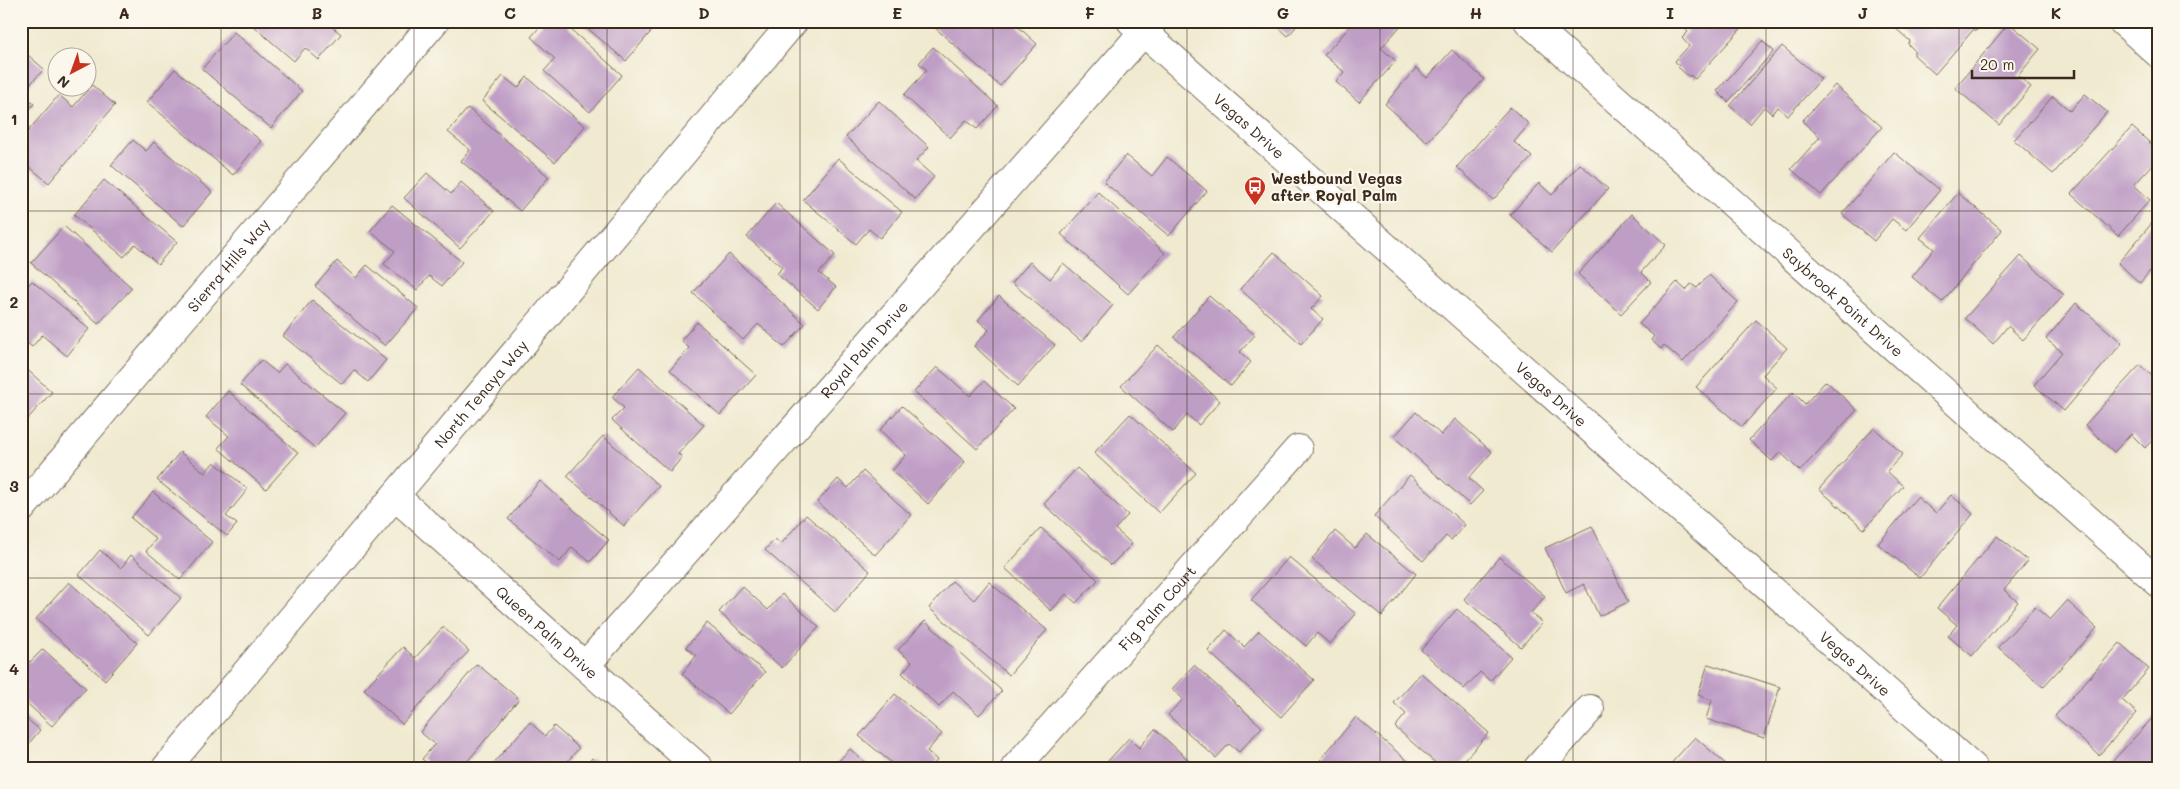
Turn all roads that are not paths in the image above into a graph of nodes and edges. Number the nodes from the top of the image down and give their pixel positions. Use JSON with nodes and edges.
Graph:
{"nodes":[{"id":1,"x":435,"y":21,"type":"edge"},
{"id":2,"x":794,"y":21,"type":"edge"},
{"id":3,"x":1528,"y":21,"type":"edge"},
{"id":4,"x":2122,"y":21,"type":"edge"},
{"id":5,"x":1142,"y":25,"type":"edge"},
{"id":6,"x":2159,"y":54,"type":"edge"},
{"id":7,"x":1298,"y":449,"type":"dead end"},
{"id":8,"x":395,"y":496,"type":"junction"},
{"id":9,"x":21,"y":510,"type":"edge"},
{"id":10,"x":2159,"y":582,"type":"edge"},
{"id":11,"x":585,"y":666,"type":"junction"},
{"id":12,"x":1590,"y":709,"type":"dead end"},
{"id":13,"x":166,"y":768,"type":"edge"},
{"id":14,"x":699,"y":768,"type":"edge"},
{"id":15,"x":1015,"y":768,"type":"edge"},
{"id":16,"x":1538,"y":768,"type":"edge"},
{"id":17,"x":1973,"y":768,"type":"edge"}],
"edges":[{"from":1,"to":9,"type":"street","name":"Sierra Hills Way"},
{"from":2,"to":8,"type":"street","name":"North Tenaya Way"},
{"from":3,"to":10,"type":"street","name":"Saybrook Point Drive"},
{"from":4,"to":6,"type":"street"},
{"from":5,"to":11,"type":"street","name":"Royal Palm Drive"},
{"from":5,"to":17,"type":"street","name":"Vegas Drive"},
{"from":7,"to":15,"type":"street","name":"Fig Palm Court"},
{"from":8,"to":11,"type":"street","name":"Queen Palm Drive"},
{"from":8,"to":13,"type":"street","name":"North Tenaya Way"},
{"from":11,"to":14,"type":"street","name":"Queen Palm Drive"},
{"from":12,"to":16,"type":"street"}]}
